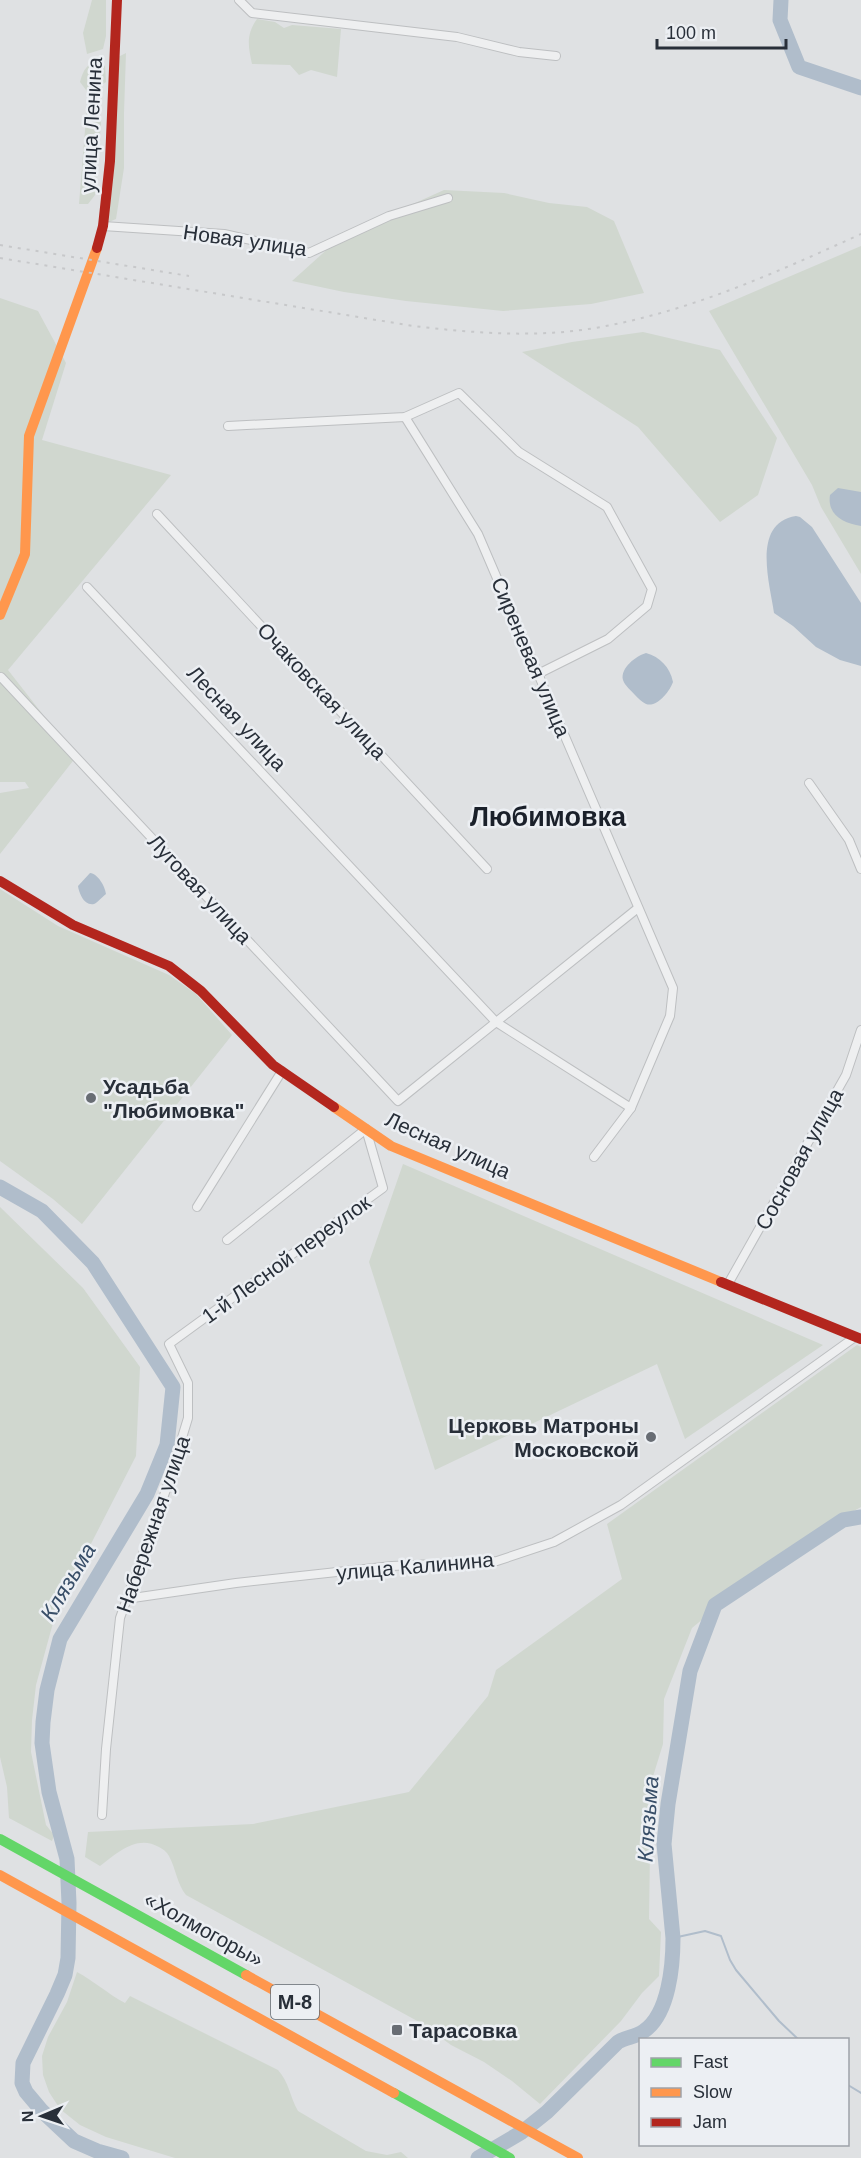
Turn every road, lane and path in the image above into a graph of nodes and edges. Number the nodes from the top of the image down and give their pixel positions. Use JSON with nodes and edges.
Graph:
{"nodes":[{"id":1,"x":117,"y":0,"type":"edge"},
{"id":2,"x":245,"y":2,"type":"edge"},
{"id":3,"x":556,"y":56,"type":"dead end"},
{"id":4,"x":448,"y":198,"type":"dead end"},
{"id":5,"x":103,"y":226,"type":"junction"},
{"id":6,"x":405,"y":417,"type":"junction"},
{"id":7,"x":228,"y":426,"type":"dead end"},
{"id":8,"x":157,"y":514,"type":"dead end"},
{"id":9,"x":87,"y":587,"type":"dead end"},
{"id":10,"x":0,"y":615,"type":"edge"},
{"id":11,"x":538,"y":674,"type":"junction"},
{"id":12,"x":2,"y":677,"type":"dead end"},
{"id":13,"x":809,"y":783,"type":"dead end"},
{"id":14,"x":487,"y":869,"type":"dead end"},
{"id":15,"x":861,"y":869,"type":"edge"},
{"id":16,"x":0,"y":881,"type":"edge"},
{"id":17,"x":638,"y":908,"type":"junction"},
{"id":18,"x":496,"y":1022,"type":"junction"},
{"id":19,"x":861,"y":1030,"type":"edge"},
{"id":20,"x":282,"y":1071,"type":"junction"},
{"id":21,"x":631,"y":1108,"type":"junction"},
{"id":22,"x":366,"y":1129,"type":"junction"},
{"id":23,"x":594,"y":1157,"type":"dead end"},
{"id":24,"x":197,"y":1207,"type":"dead end"},
{"id":25,"x":227,"y":1240,"type":"dead end"},
{"id":26,"x":728,"y":1284,"type":"junction"},
{"id":27,"x":858,"y":1338,"type":"edge"},
{"id":28,"x":169,"y":1344,"type":"joint"},
{"id":29,"x":126,"y":1599,"type":"junction"},
{"id":30,"x":102,"y":1815,"type":"dead end"},
{"id":31,"x":0,"y":1839,"type":"edge"},
{"id":32,"x":0,"y":1875,"type":"edge"},
{"id":33,"x":510,"y":2158,"type":"edge"},
{"id":34,"x":580,"y":2158,"type":"edge"}],
"edges":[{"from":1,"to":5,"type":"main road","name":"улица Ленина"},
{"from":2,"to":3,"type":"street"},
{"from":4,"to":5,"type":"street","name":"Новая улица"},
{"from":5,"to":10,"type":"main road","name":"улица Ленина"},
{"from":6,"to":7,"type":"street"},
{"from":6,"to":11,"type":"street","name":"Сиреневая улица"},
{"from":6,"to":11,"type":"street"},
{"from":8,"to":14,"type":"street","name":"Очаковская улица"},
{"from":9,"to":18,"type":"street","name":"Лесная улица"},
{"from":11,"to":17,"type":"street","name":"Сиреневая улица"},
{"from":12,"to":18,"type":"street","name":"Луговая улица"},
{"from":13,"to":15,"type":"street"},
{"from":16,"to":20,"type":"main road","name":"Лесная улица"},
{"from":17,"to":18,"type":"street"},
{"from":17,"to":21,"type":"street","name":"Сиреневая улица"},
{"from":18,"to":21,"type":"street","name":"Лесная улица"},
{"from":19,"to":26,"type":"street","name":"Сосновая улица"},
{"from":20,"to":22,"type":"main road","name":"Лесная улица"},
{"from":20,"to":24,"type":"street"},
{"from":21,"to":23,"type":"street","name":"Сиреневая улица"},
{"from":22,"to":25,"type":"street"},
{"from":22,"to":26,"type":"main road","name":"Лесная улица"},
{"from":22,"to":28,"type":"street","name":"1-й Лесной переулок"},
{"from":26,"to":27,"type":"main road","name":"Лесная улица"},
{"from":27,"to":29,"type":"street","name":"улица Калинина"},
{"from":28,"to":29,"type":"street","name":"Набережная улица"},
{"from":29,"to":30,"type":"street","name":"Набережная улица"},
{"from":31,"to":34,"type":"main road","name":"«Холмогоры»","number":"М-8"},
{"from":32,"to":33,"type":"main road","number":"М-8"}]}
